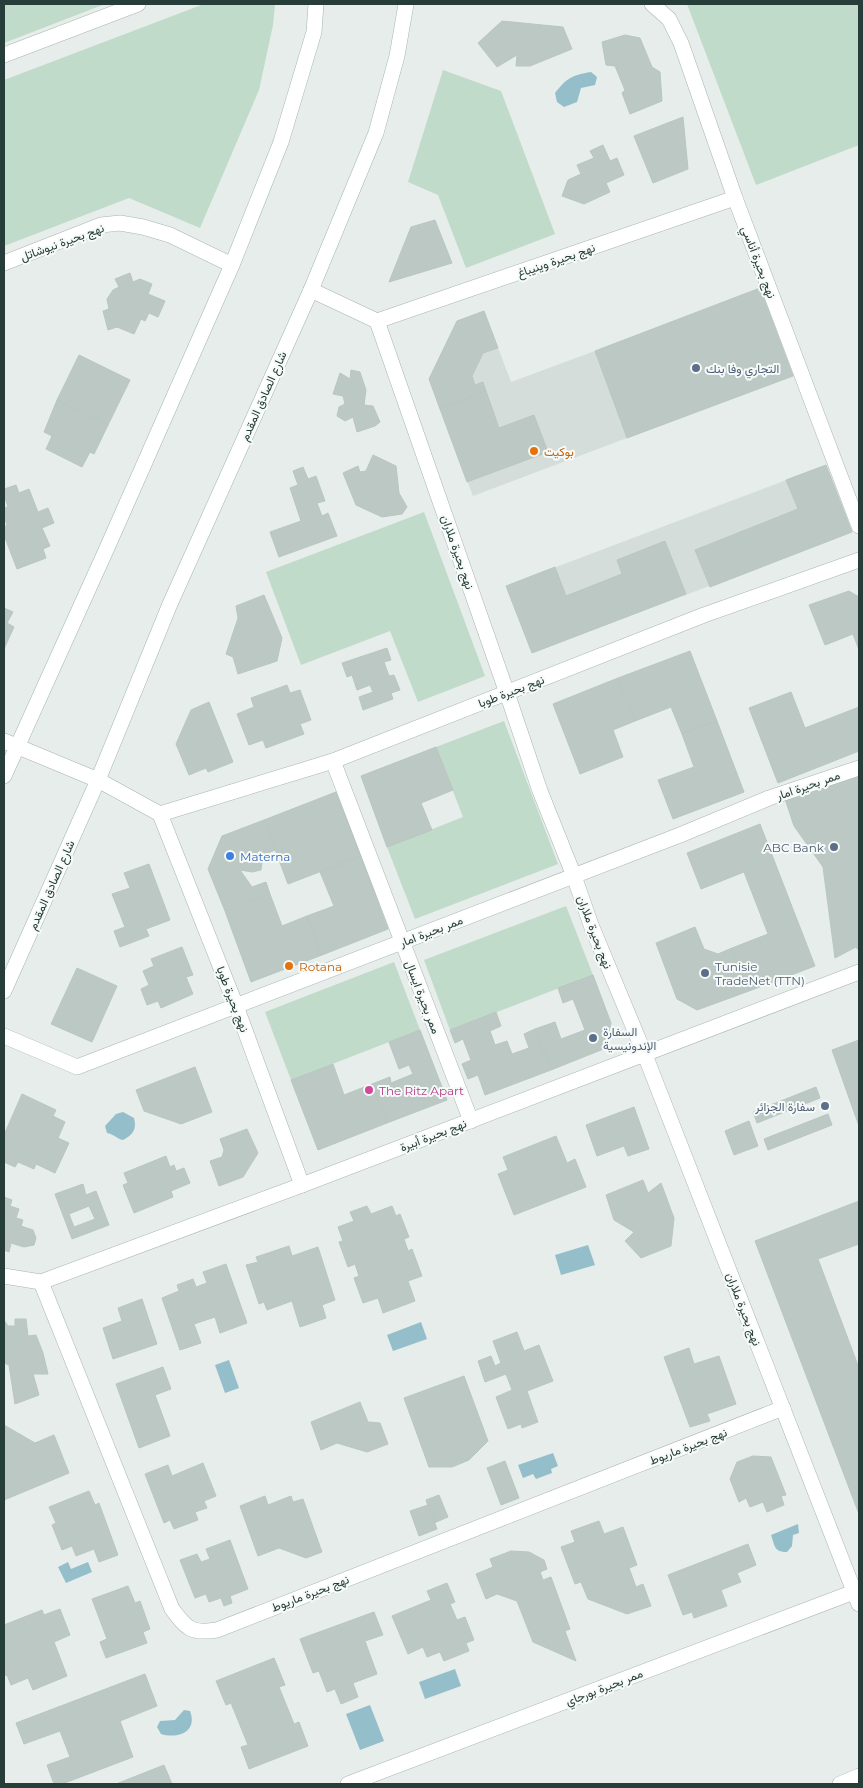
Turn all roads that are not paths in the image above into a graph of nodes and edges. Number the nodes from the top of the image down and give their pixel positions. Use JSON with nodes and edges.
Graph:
{"nodes":[{"id":1,"x":138,"y":4,"type":"edge"},
{"id":2,"x":316,"y":4,"type":"edge"},
{"id":3,"x":406,"y":4,"type":"edge"},
{"id":4,"x":652,"y":4,"type":"edge"},
{"id":5,"x":4,"y":55,"type":"edge"},
{"id":6,"x":735,"y":198,"type":"junction"},
{"id":7,"x":4,"y":264,"type":"edge"},
{"id":8,"x":232,"y":265,"type":"junction"},
{"id":9,"x":312,"y":290,"type":"junction"},
{"id":10,"x":377,"y":321,"type":"junction"},
{"id":11,"x":859,"y":526,"type":"edge"},
{"id":12,"x":859,"y":560,"type":"edge"},
{"id":13,"x":508,"y":693,"type":"junction"},
{"id":14,"x":10,"y":744,"type":"edge"},
{"id":15,"x":333,"y":761,"type":"junction"},
{"id":16,"x":859,"y":768,"type":"edge"},
{"id":17,"x":4,"y":776,"type":"edge"},
{"id":18,"x":98,"y":780,"type":"junction"},
{"id":19,"x":160,"y":814,"type":"junction"},
{"id":20,"x":574,"y":876,"type":"junction"},
{"id":21,"x":402,"y":942,"type":"junction"},
{"id":22,"x":859,"y":972,"type":"edge"},
{"id":23,"x":4,"y":991,"type":"edge"},
{"id":24,"x":236,"y":1006,"type":"junction"},
{"id":25,"x":4,"y":1036,"type":"edge"},
{"id":26,"x":645,"y":1055,"type":"junction"},
{"id":27,"x":471,"y":1121,"type":"junction"},
{"id":28,"x":302,"y":1185,"type":"junction"},
{"id":29,"x":4,"y":1276,"type":"edge"},
{"id":30,"x":41,"y":1282,"type":"junction"},
{"id":31,"x":783,"y":1408,"type":"junction"},
{"id":32,"x":858,"y":1595,"type":"edge"},
{"id":33,"x":859,"y":1776,"type":"edge"},
{"id":34,"x":348,"y":1784,"type":"edge"},
{"id":35,"x":840,"y":1784,"type":"edge"}],
"edges":[{"from":1,"to":5,"type":"street"},
{"from":2,"to":8,"type":"street"},
{"from":3,"to":9,"type":"street","name":"شارع الصادق المقدم"},
{"from":4,"to":6,"type":"street","name":"نهج بحيرة أناسي"},
{"from":6,"to":10,"type":"street","name":"نهج بحيرة وينيباغ"},
{"from":6,"to":11,"type":"street","name":"نهج بحيرة أناسي"},
{"from":7,"to":8,"type":"street","name":"نهج بحيرة نيوشاتل"},
{"from":8,"to":14,"type":"street"},
{"from":9,"to":10,"type":"street"},
{"from":9,"to":18,"type":"street","name":"شارع الصادق المقدم"},
{"from":10,"to":13,"type":"street","name":"نهج بحيرة ملاران"},
{"from":12,"to":13,"type":"street","name":"نهج بحيرة طوبا"},
{"from":13,"to":15,"type":"street","name":"نهج بحيرة طوبا"},
{"from":13,"to":20,"type":"street","name":"نهج بحيرة ملاران"},
{"from":14,"to":17,"type":"street"},
{"from":14,"to":18,"type":"street"},
{"from":15,"to":19,"type":"street","name":"نهج بحيرة طوبا"},
{"from":15,"to":21,"type":"street","name":"ممر بحيرة ايسال"},
{"from":16,"to":20,"type":"street","name":"ممر بحيرة امار"},
{"from":18,"to":19,"type":"street"},
{"from":18,"to":23,"type":"street","name":"شارع الصادق المقدم"},
{"from":19,"to":24,"type":"street","name":"نهج بحيرة طوبا"},
{"from":20,"to":21,"type":"street","name":"ممر بحيرة امار"},
{"from":20,"to":26,"type":"street","name":"نهج بحيرة ملاران"},
{"from":21,"to":24,"type":"street","name":"ممر بحيرة امار"},
{"from":21,"to":27,"type":"street","name":"ممر بحيرة ايسال"},
{"from":22,"to":26,"type":"street","name":"نهج بحيرة أبيرة"},
{"from":24,"to":25,"type":"street","name":"ممر بحيرة امار"},
{"from":24,"to":28,"type":"street","name":"نهج بحيرة طوبا"},
{"from":26,"to":27,"type":"street","name":"نهج بحيرة أبيرة"},
{"from":26,"to":31,"type":"street","name":"نهج بحيرة ملاران"},
{"from":27,"to":28,"type":"street","name":"نهج بحيرة أبيرة"},
{"from":28,"to":30,"type":"street","name":"نهج بحيرة أبيرة"},
{"from":29,"to":30,"type":"street","name":"نهج بحيرة أبيرة"},
{"from":30,"to":31,"type":"street","name":"نهج بحيرة ماريوط"},
{"from":31,"to":32,"type":"street","name":"نهج بحيرة ملاران"},
{"from":32,"to":34,"type":"street","name":"ممر بحيرة بورجاي"},
{"from":33,"to":35,"type":"street"}]}
